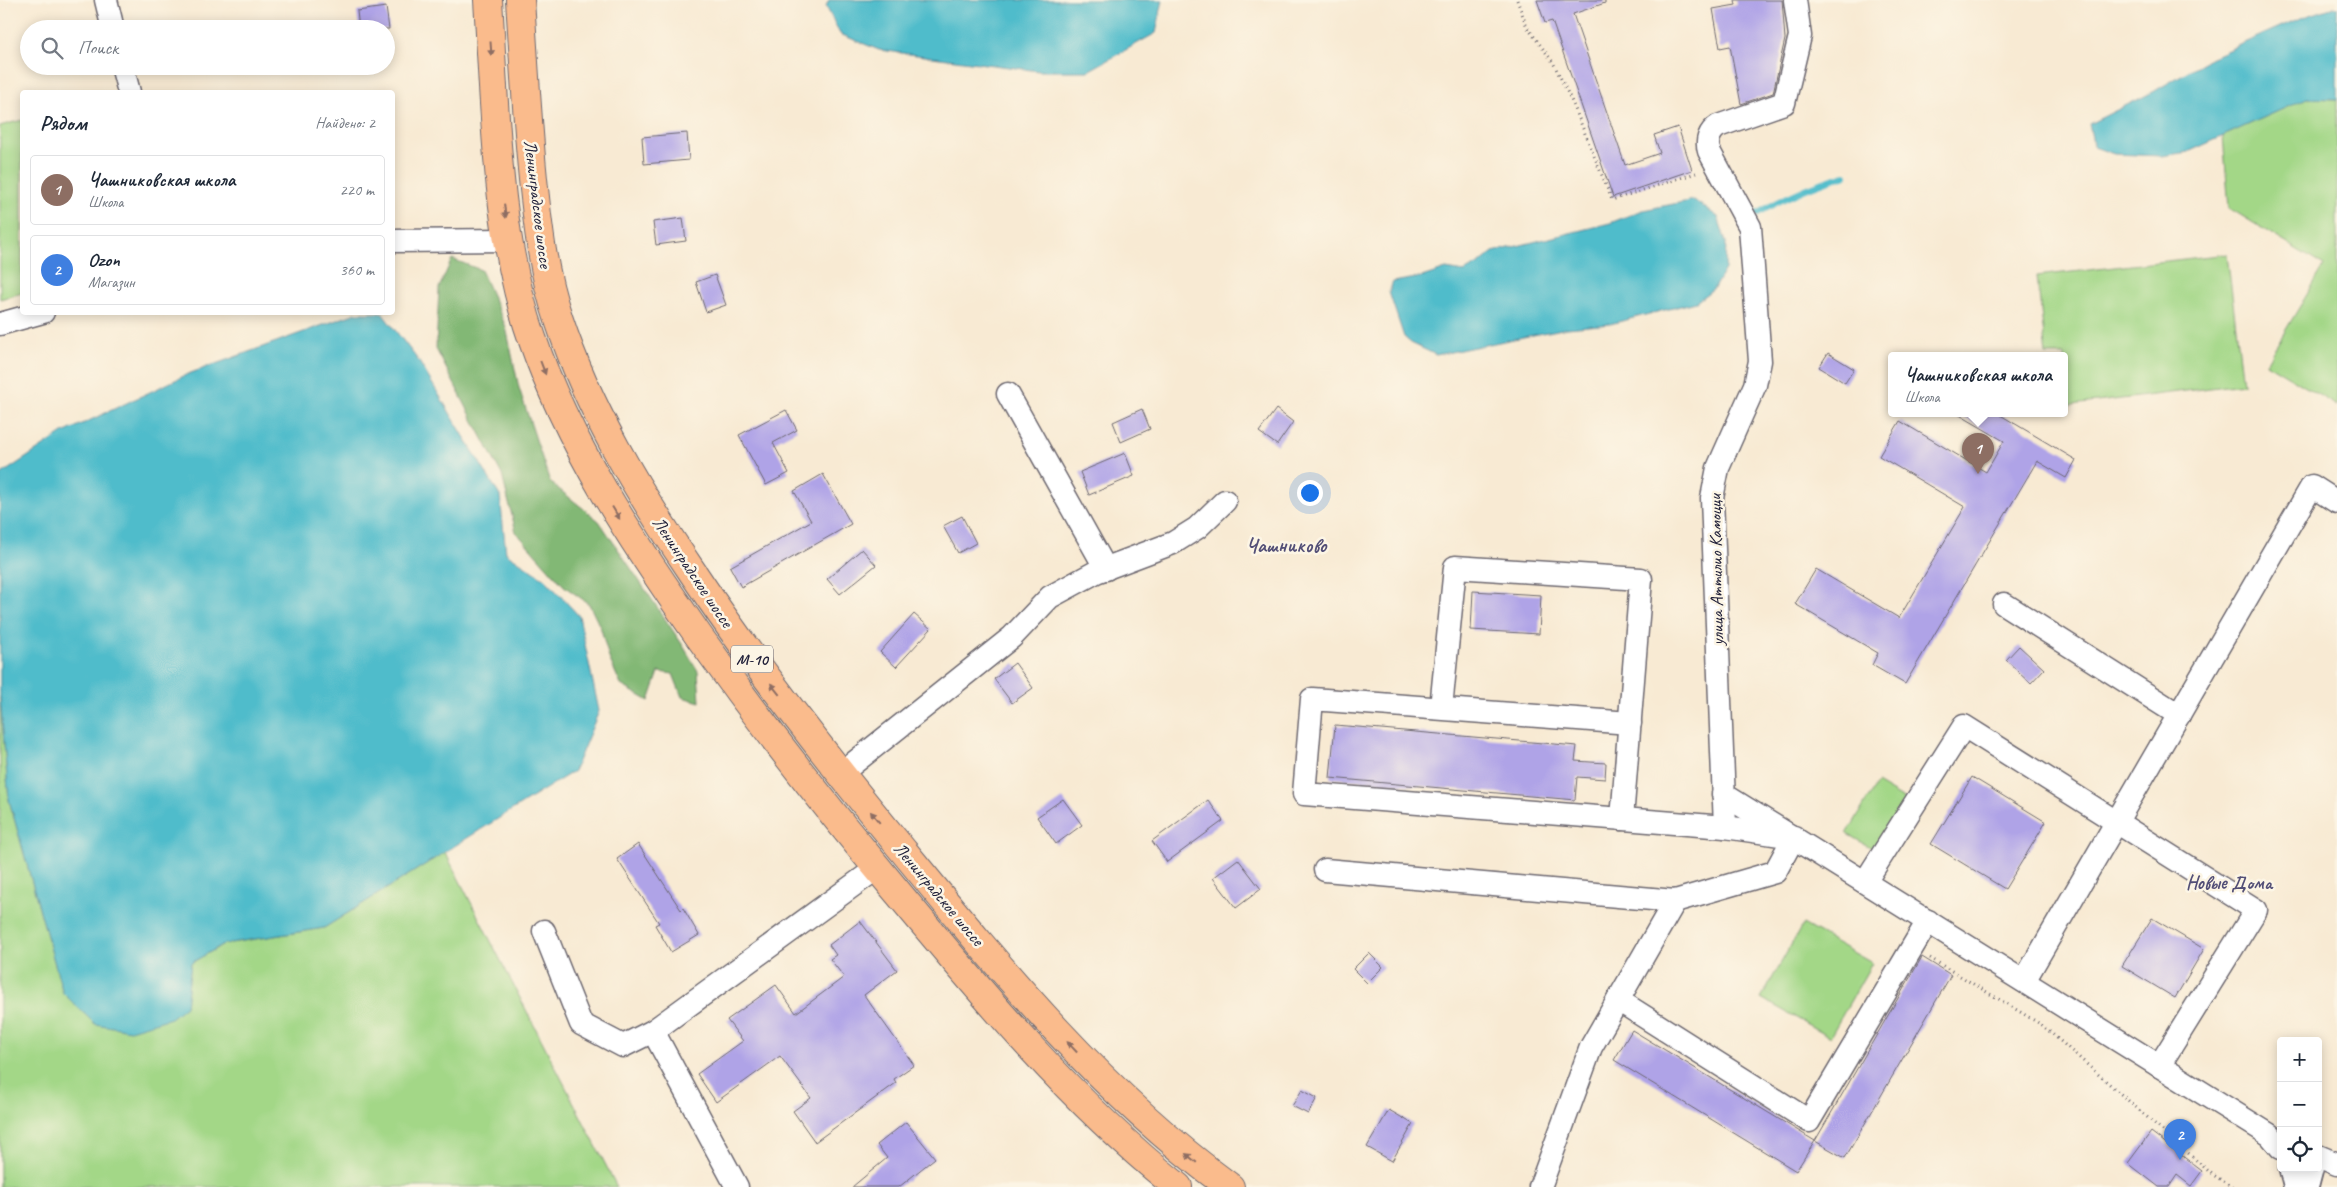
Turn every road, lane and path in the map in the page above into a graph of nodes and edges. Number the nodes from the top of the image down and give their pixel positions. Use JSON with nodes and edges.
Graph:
{"nodes":[{"id":1,"x":106,"y":0,"type":"edge"},
{"id":2,"x":488,"y":0,"type":"edge"},
{"id":3,"x":520,"y":0,"type":"edge"},
{"id":4,"x":1517,"y":0,"type":"edge"},
{"id":5,"x":1794,"y":0,"type":"edge"},
{"id":6,"x":111,"y":20,"type":"edge"},
{"id":7,"x":124,"y":75,"type":"edge"},
{"id":8,"x":128,"y":90,"type":"edge"},
{"id":9,"x":1717,"y":166,"type":"junction"},
{"id":10,"x":508,"y":240,"type":"junction"},
{"id":11,"x":395,"y":241,"type":"edge"},
{"id":12,"x":32,"y":315,"type":"edge"},
{"id":13,"x":0,"y":324,"type":"edge"},
{"id":14,"x":1008,"y":394,"type":"dead end"},
{"id":15,"x":1225,"y":501,"type":"dead end"},
{"id":16,"x":2337,"y":502,"type":"edge"},
{"id":17,"x":1106,"y":569,"type":"junction"},
{"id":18,"x":2004,"y":604,"type":"dead end"},
{"id":19,"x":1441,"y":708,"type":"junction"},
{"id":20,"x":2178,"y":716,"type":"junction"},
{"id":21,"x":1630,"y":723,"type":"junction"},
{"id":22,"x":840,"y":774,"type":"junction"},
{"id":23,"x":1723,"y":794,"type":"junction"},
{"id":24,"x":1622,"y":819,"type":"junction"},
{"id":25,"x":2116,"y":822,"type":"junction"},
{"id":26,"x":1725,"y":828,"type":"junction"},
{"id":27,"x":1794,"y":837,"type":"junction"},
{"id":28,"x":876,"y":868,"type":"junction"},
{"id":29,"x":1325,"y":870,"type":"dead end"},
{"id":30,"x":1865,"y":882,"type":"junction"},
{"id":31,"x":1675,"y":901,"type":"junction"},
{"id":32,"x":1928,"y":921,"type":"junction"},
{"id":33,"x":544,"y":932,"type":"dead end"},
{"id":34,"x":1912,"y":948,"type":"junction"},
{"id":35,"x":2024,"y":981,"type":"junction"},
{"id":36,"x":1618,"y":1000,"type":"junction"},
{"id":37,"x":653,"y":1031,"type":"junction"},
{"id":38,"x":2159,"y":1066,"type":"junction"},
{"id":39,"x":2277,"y":1141,"type":"edge"},
{"id":40,"x":2322,"y":1158,"type":"edge"},
{"id":41,"x":2337,"y":1164,"type":"edge"},
{"id":42,"x":2291,"y":1172,"type":"edge"},
{"id":43,"x":2311,"y":1172,"type":"edge"},
{"id":44,"x":737,"y":1187,"type":"edge"},
{"id":45,"x":1178,"y":1187,"type":"edge"},
{"id":46,"x":1230,"y":1187,"type":"edge"},
{"id":47,"x":1540,"y":1187,"type":"edge"},
{"id":48,"x":2232,"y":1187,"type":"edge"},
{"id":49,"x":2295,"y":1187,"type":"edge"},
{"id":50,"x":2307,"y":1187,"type":"edge"}],
"edges":[{"from":1,"to":6,"type":"street"},
{"from":2,"to":10,"type":"highway","name":"Ленинградское шоссе","number":"М-10","one_way":true},
{"from":22,"to":3,"type":"highway","name":"Ленинградское шоссе","number":"М-10","one_way":true},
{"from":4,"to":9,"type":"path"},
{"from":5,"to":9,"type":"street","name":"улица Аттилио Камоцци"},
{"from":7,"to":8,"type":"street"},
{"from":9,"to":23,"type":"street","name":"улица Аттилио Камоцци"},
{"from":10,"to":11,"type":"street"},
{"from":10,"to":28,"type":"highway","name":"Ленинградское шоссе","number":"М-10","one_way":true},
{"from":12,"to":13,"type":"street"},
{"from":14,"to":17,"type":"street"},
{"from":15,"to":17,"type":"street"},
{"from":16,"to":20,"type":"street"},
{"from":17,"to":22,"type":"street"},
{"from":18,"to":20,"type":"street"},
{"from":19,"to":21,"type":"street"},
{"from":19,"to":21,"type":"street"},
{"from":19,"to":24,"type":"street"},
{"from":20,"to":25,"type":"street"},
{"from":21,"to":24,"type":"street"},
{"from":46,"to":22,"type":"highway","name":"Ленинградское шоссе","number":"М-10","one_way":true},
{"from":23,"to":26,"type":"street","name":"улица Аттилио Камоцци"},
{"from":23,"to":27,"type":"street"},
{"from":24,"to":26,"type":"street"},
{"from":25,"to":30,"type":"street"},
{"from":25,"to":35,"type":"street"},
{"from":25,"to":38,"type":"street"},
{"from":26,"to":27,"type":"street"},
{"from":27,"to":30,"type":"street"},
{"from":27,"to":31,"type":"street"},
{"from":28,"to":37,"type":"street"},
{"from":28,"to":45,"type":"highway","name":"Ленинградское шоссе","number":"М-10"},
{"from":29,"to":31,"type":"street"},
{"from":30,"to":32,"type":"street"},
{"from":31,"to":36,"type":"street"},
{"from":32,"to":34,"type":"street"},
{"from":32,"to":35,"type":"street"},
{"from":33,"to":37,"type":"street"},
{"from":34,"to":36,"type":"street"},
{"from":34,"to":48,"type":"path"},
{"from":35,"to":38,"type":"street"},
{"from":36,"to":47,"type":"street"},
{"from":37,"to":44,"type":"street"},
{"from":38,"to":39,"type":"street"},
{"from":40,"to":41,"type":"street"},
{"from":42,"to":49,"type":"street"},
{"from":43,"to":50,"type":"street"}]}
